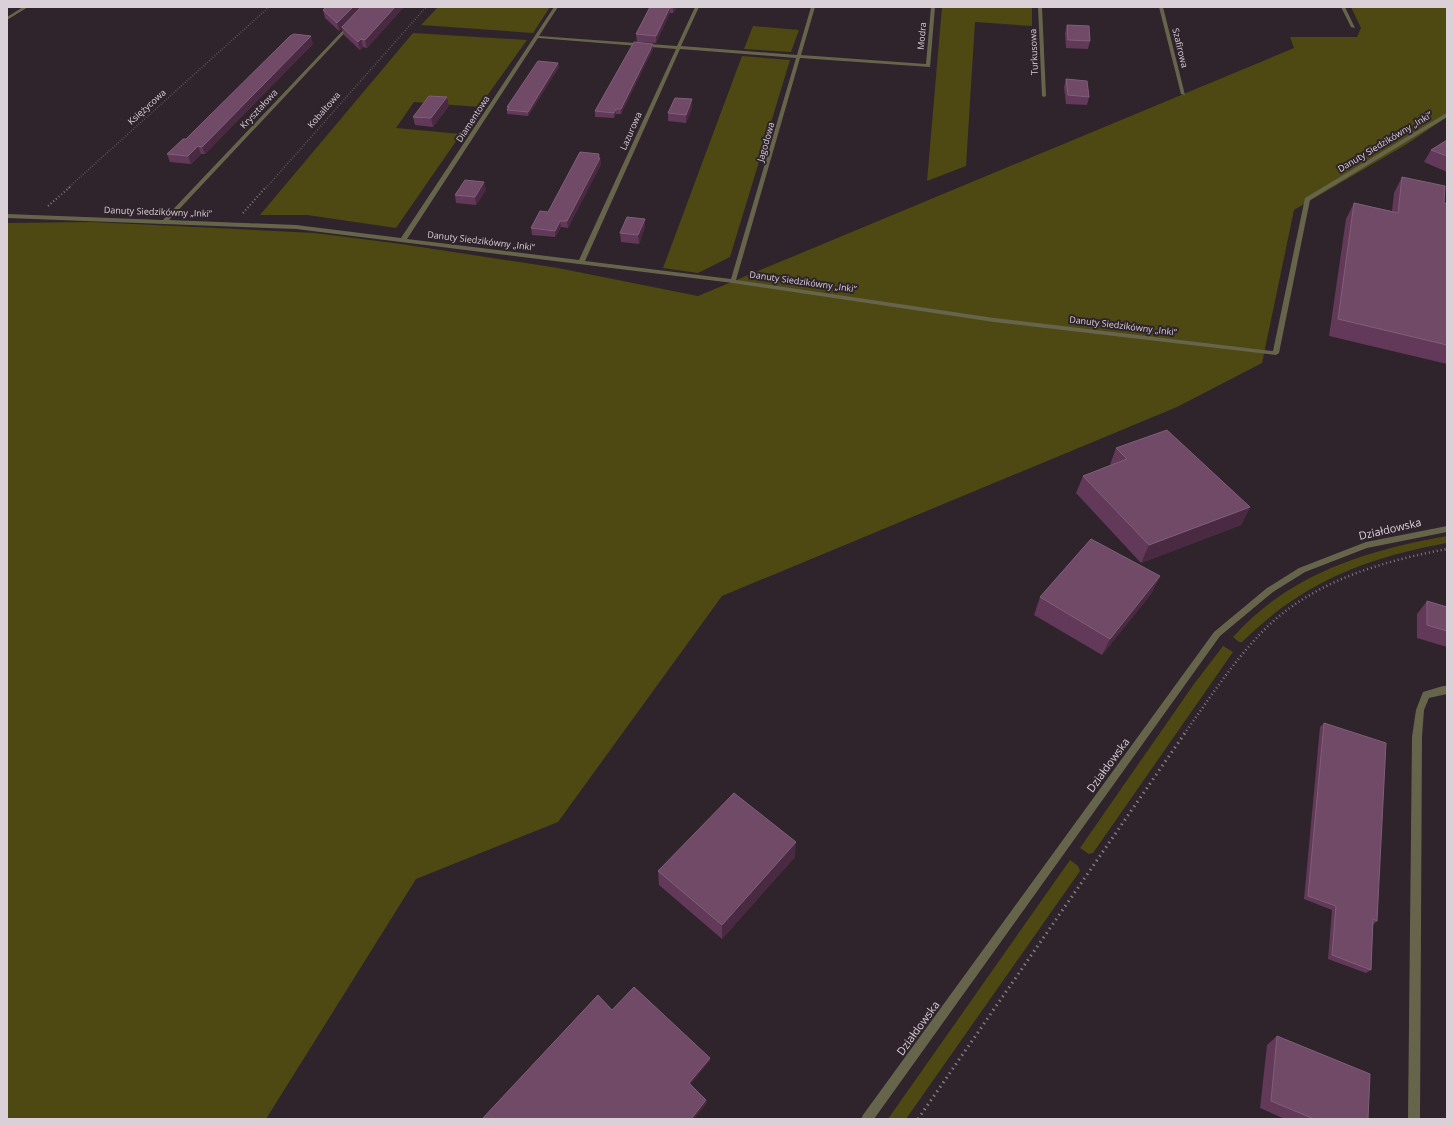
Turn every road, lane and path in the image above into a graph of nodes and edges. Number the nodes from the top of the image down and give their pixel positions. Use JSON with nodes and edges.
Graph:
{"nodes":[{"id":1,"x":26,"y":7,"type":"edge"},
{"id":2,"x":269,"y":7,"type":"edge"},
{"id":3,"x":426,"y":7,"type":"edge"},
{"id":4,"x":556,"y":7,"type":"edge"},
{"id":5,"x":697,"y":7,"type":"edge"},
{"id":6,"x":813,"y":7,"type":"edge"},
{"id":7,"x":933,"y":7,"type":"edge"},
{"id":8,"x":1040,"y":7,"type":"edge"},
{"id":9,"x":1161,"y":7,"type":"edge"},
{"id":10,"x":1343,"y":7,"type":"edge"},
{"id":11,"x":7,"y":19,"type":"edge"},
{"id":12,"x":355,"y":19,"type":"edge"},
{"id":13,"x":1353,"y":28,"type":"dead end"},
{"id":14,"x":536,"y":37,"type":"junction"},
{"id":15,"x":677,"y":47,"type":"junction"},
{"id":16,"x":799,"y":56,"type":"junction"},
{"id":17,"x":1183,"y":94,"type":"dead end"},
{"id":18,"x":1044,"y":96,"type":"dead end"},
{"id":19,"x":1447,"y":115,"type":"edge"},
{"id":20,"x":7,"y":216,"type":"edge"},
{"id":21,"x":35,"y":217,"type":"junction"},
{"id":22,"x":164,"y":221,"type":"junction"},
{"id":23,"x":234,"y":224,"type":"junction"},
{"id":24,"x":403,"y":240,"type":"junction"},
{"id":25,"x":581,"y":262,"type":"junction"},
{"id":26,"x":734,"y":281,"type":"junction"},
{"id":27,"x":1447,"y":529,"type":"edge"},
{"id":28,"x":1447,"y":549,"type":"edge"},
{"id":29,"x":1447,"y":690,"type":"edge"},
{"id":30,"x":867,"y":1119,"type":"edge"},
{"id":31,"x":918,"y":1119,"type":"edge"},
{"id":32,"x":1414,"y":1119,"type":"edge"}],
"edges":[{"from":1,"to":11,"type":"street"},
{"from":2,"to":21,"type":"path","name":"Księżycowa"},
{"from":3,"to":23,"type":"path","name":"Kobaltowa"},
{"from":4,"to":14,"type":"street","name":"Diamentowa"},
{"from":5,"to":15,"type":"street","name":"Lazurowa"},
{"from":6,"to":16,"type":"street","name":"Jagodowa"},
{"from":7,"to":16,"type":"street","name":"Modra"},
{"from":8,"to":18,"type":"street","name":"Turkusowa"},
{"from":9,"to":17,"type":"street","name":"Szafirowa"},
{"from":10,"to":13,"type":"street"},
{"from":12,"to":22,"type":"street","name":"Kryształowa"},
{"from":14,"to":15,"type":"street"},
{"from":14,"to":24,"type":"street","name":"Diamentowa"},
{"from":15,"to":16,"type":"street"},
{"from":15,"to":25,"type":"street","name":"Lazurowa"},
{"from":16,"to":26,"type":"street","name":"Jagodowa"},
{"from":19,"to":26,"type":"street","name":"Danuty Siedzikówny „Inki”"},
{"from":20,"to":21,"type":"street","name":"Danuty Siedzikówny „Inki”"},
{"from":21,"to":22,"type":"street","name":"Danuty Siedzikówny „Inki”"},
{"from":22,"to":23,"type":"street","name":"Danuty Siedzikówny „Inki”"},
{"from":23,"to":24,"type":"street","name":"Danuty Siedzikówny „Inki”"},
{"from":24,"to":25,"type":"street","name":"Danuty Siedzikówny „Inki”"},
{"from":25,"to":26,"type":"street","name":"Danuty Siedzikówny „Inki”"},
{"from":27,"to":30,"type":"street","name":"Działdowska"},
{"from":28,"to":31,"type":"path"},
{"from":29,"to":32,"type":"street"}]}
